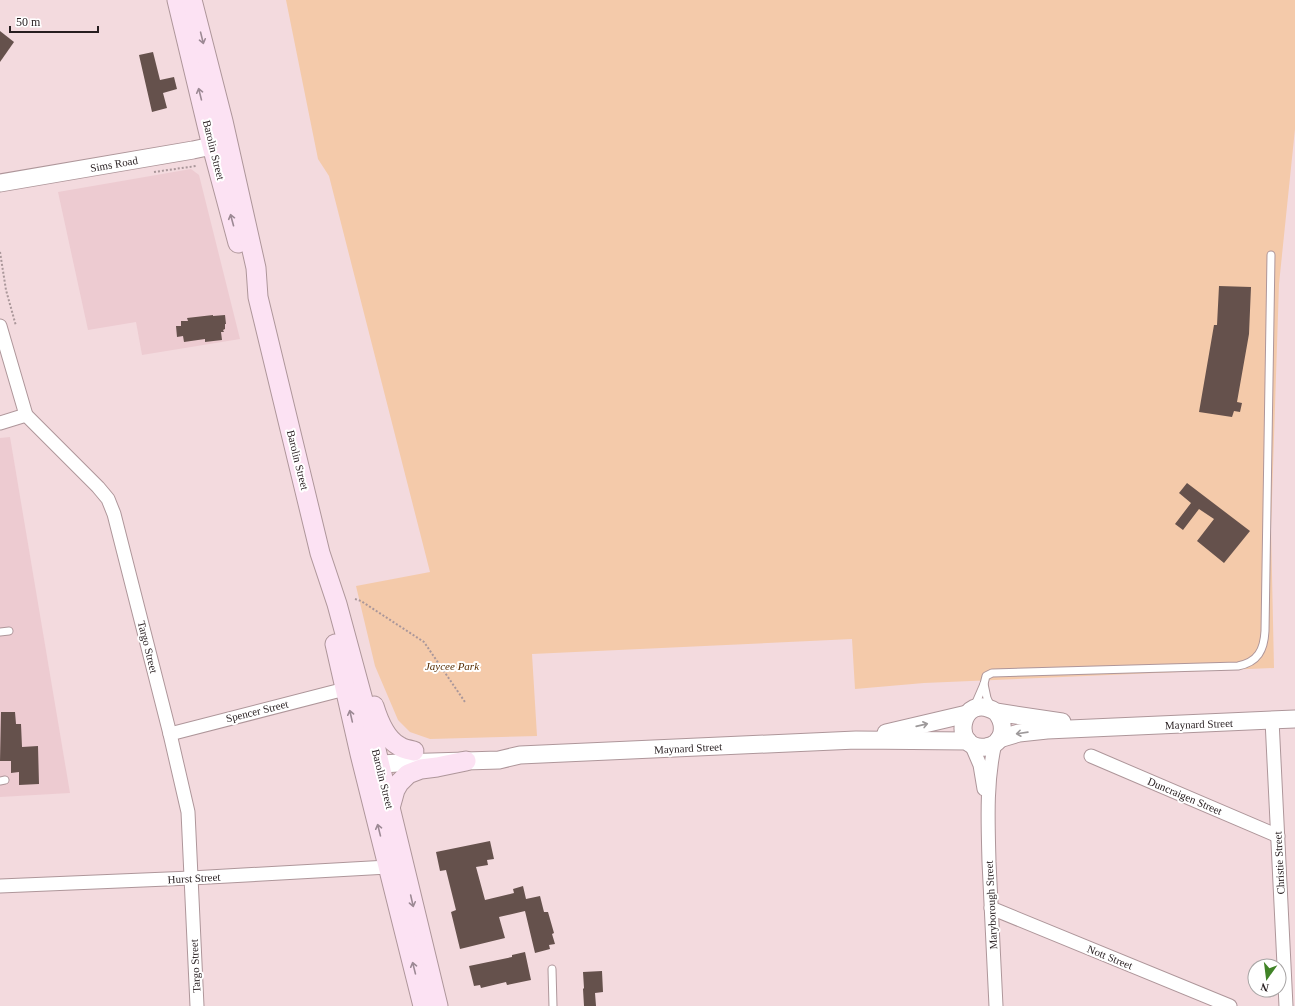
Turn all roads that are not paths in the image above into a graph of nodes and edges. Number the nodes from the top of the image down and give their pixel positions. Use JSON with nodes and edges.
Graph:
{"nodes":[{"id":1,"x":177,"y":0,"type":"edge"},
{"id":2,"x":192,"y":0,"type":"edge"},
{"id":3,"x":220,"y":144,"type":"junction"},
{"id":4,"x":0,"y":183,"type":"edge"},
{"id":5,"x":1271,"y":255,"type":"dead end"},
{"id":6,"x":0,"y":326,"type":"edge"},
{"id":7,"x":26,"y":415,"type":"junction"},
{"id":8,"x":0,"y":423,"type":"edge"},
{"id":9,"x":320,"y":554,"type":"junction"},
{"id":10,"x":344,"y":630,"type":"junction"},
{"id":11,"x":0,"y":632,"type":"edge"},
{"id":12,"x":8,"y":632,"type":"dead end"},
{"id":13,"x":984,"y":684,"type":"junction"},
{"id":14,"x":345,"y":689,"type":"junction"},
{"id":15,"x":994,"y":710,"type":"junction"},
{"id":16,"x":970,"y":711,"type":"junction"},
{"id":17,"x":1272,"y":720,"type":"junction"},
{"id":18,"x":1295,"y":720,"type":"edge"},
{"id":19,"x":1103,"y":727,"type":"junction"},
{"id":20,"x":170,"y":734,"type":"junction"},
{"id":21,"x":856,"y":740,"type":"junction"},
{"id":22,"x":997,"y":741,"type":"junction"},
{"id":23,"x":970,"y":742,"type":"junction"},
{"id":24,"x":414,"y":751,"type":"junction"},
{"id":25,"x":520,"y":755,"type":"junction"},
{"id":26,"x":1091,"y":756,"type":"dead end"},
{"id":27,"x":370,"y":759,"type":"junction"},
{"id":28,"x":466,"y":761,"type":"junction"},
{"id":29,"x":987,"y":805,"type":"junction"},
{"id":30,"x":390,"y":808,"type":"junction"},
{"id":31,"x":1278,"y":836,"type":"junction"},
{"id":32,"x":388,"y":867,"type":"junction"},
{"id":33,"x":191,"y":878,"type":"junction"},
{"id":34,"x":0,"y":886,"type":"edge"},
{"id":35,"x":991,"y":908,"type":"junction"},
{"id":36,"x":552,"y":969,"type":"dead end"},
{"id":37,"x":197,"y":1006,"type":"edge"},
{"id":38,"x":423,"y":1006,"type":"edge"},
{"id":39,"x":438,"y":1006,"type":"edge"},
{"id":40,"x":554,"y":1006,"type":"edge"},
{"id":41,"x":996,"y":1006,"type":"edge"},
{"id":42,"x":1230,"y":1006,"type":"edge"},
{"id":43,"x":1286,"y":1006,"type":"edge"}],
"edges":[{"from":3,"to":1,"type":"main road","name":"Barolin Street","one_way":true},
{"from":2,"to":3,"type":"main road","name":"Barolin Street","one_way":true},
{"from":3,"to":4,"type":"street","name":"Sims Road"},
{"from":3,"to":9,"type":"main road","name":"Barolin Street"},
{"from":5,"to":13,"type":"lane"},
{"from":6,"to":7,"type":"street","name":"Targo Street"},
{"from":7,"to":8,"type":"street"},
{"from":7,"to":20,"type":"street","name":"Targo Street"},
{"from":9,"to":10,"type":"main road","name":"Barolin Street"},
{"from":9,"to":14,"type":"main road","name":"Barolin Street"},
{"from":10,"to":24,"type":"main road"},
{"from":10,"to":27,"type":"main road","name":"Barolin Street"},
{"from":11,"to":12,"type":"lane"},
{"from":13,"to":15,"type":"lane"},
{"from":13,"to":16,"type":"lane"},
{"from":14,"to":20,"type":"street","name":"Spencer Street"},
{"from":27,"to":14,"type":"main road","name":"Barolin Street","one_way":true},
{"from":15,"to":16,"type":"street"},
{"from":15,"to":19,"type":"street","name":"Maynard Street"},
{"from":15,"to":22,"type":"street"},
{"from":21,"to":16,"type":"street","name":"Maynard Street","one_way":true},
{"from":16,"to":23,"type":"street"},
{"from":17,"to":18,"type":"street","name":"Maynard Street"},
{"from":17,"to":19,"type":"street","name":"Maynard Street"},
{"from":17,"to":31,"type":"street","name":"Christie Street"},
{"from":19,"to":22,"type":"street","name":"Maynard Street","one_way":true},
{"from":20,"to":33,"type":"street","name":"Targo Street"},
{"from":21,"to":23,"type":"street","name":"Maynard Street"},
{"from":21,"to":25,"type":"street","name":"Maynard Street"},
{"from":22,"to":23,"type":"street"},
{"from":22,"to":29,"type":"street","name":"Maryborough Street"},
{"from":23,"to":29,"type":"street","name":"Maryborough Street"},
{"from":24,"to":25,"type":"street","name":"Maynard Street"},
{"from":24,"to":27,"type":"street","name":"Maynard Street"},
{"from":25,"to":28,"type":"street","name":"Maynard Street"},
{"from":26,"to":31,"type":"street","name":"Duncraigen Street"},
{"from":27,"to":28,"type":"street","name":"Maynard Street"},
{"from":27,"to":30,"type":"main road","name":"Barolin Street"},
{"from":32,"to":27,"type":"main road","name":"Barolin Street","one_way":true},
{"from":28,"to":30,"type":"main road"},
{"from":29,"to":35,"type":"street","name":"Maryborough Street"},
{"from":30,"to":39,"type":"main road","name":"Barolin Street","one_way":true},
{"from":31,"to":43,"type":"street","name":"Christie Street"},
{"from":32,"to":33,"type":"street","name":"Hurst Street"},
{"from":38,"to":32,"type":"main road","name":"Barolin Street","one_way":true},
{"from":33,"to":34,"type":"street","name":"Hurst Street"},
{"from":33,"to":37,"type":"street","name":"Targo Street"},
{"from":35,"to":41,"type":"street","name":"Maryborough Street"},
{"from":35,"to":42,"type":"street","name":"Nott Street"},
{"from":36,"to":40,"type":"lane"}]}
